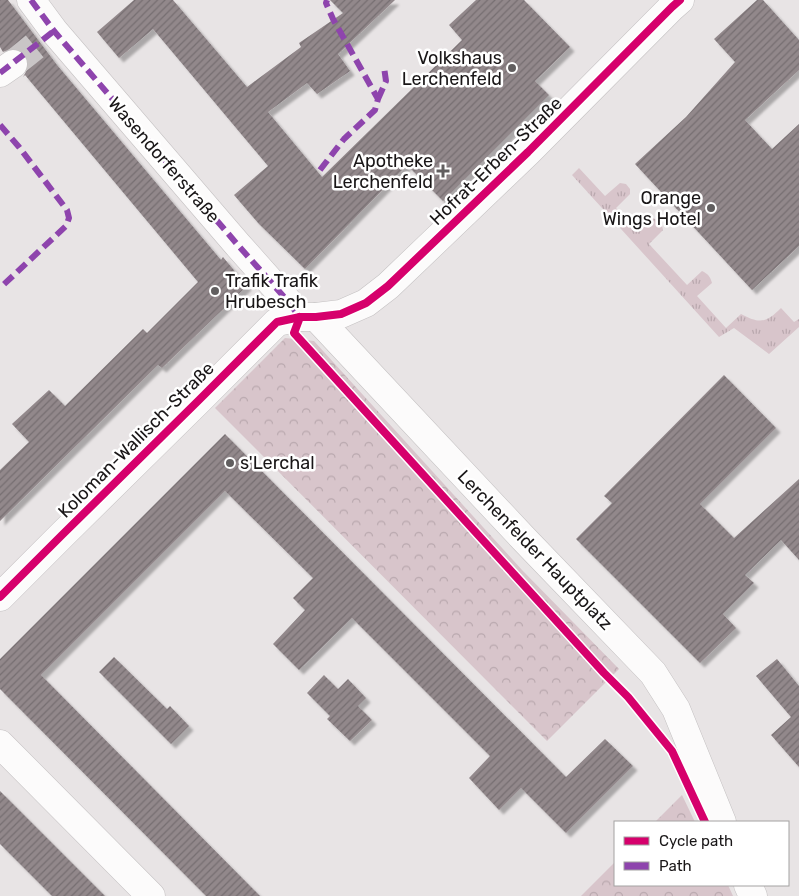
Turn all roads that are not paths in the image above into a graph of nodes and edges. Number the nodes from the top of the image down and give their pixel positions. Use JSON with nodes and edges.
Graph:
{"nodes":[{"id":1,"x":31,"y":0,"type":"edge"},
{"id":2,"x":680,"y":0,"type":"edge"},
{"id":3,"x":308,"y":317,"type":"junction"},
{"id":4,"x":0,"y":598,"type":"edge"},
{"id":5,"x":0,"y":744,"type":"edge"},
{"id":6,"x":722,"y":821,"type":"edge"},
{"id":7,"x":151,"y":896,"type":"edge"}],
"edges":[{"from":1,"to":3,"type":"street","name":"Wasendorferstraße"},
{"from":2,"to":3,"type":"street","name":"Hofrat-Erben-Straße"},
{"from":3,"to":4,"type":"street","name":"Koloman-Wallisch-Straße"},
{"from":3,"to":6,"type":"street","name":"Lerchenfelder Hauptplatz"},
{"from":5,"to":7,"type":"street"}]}
